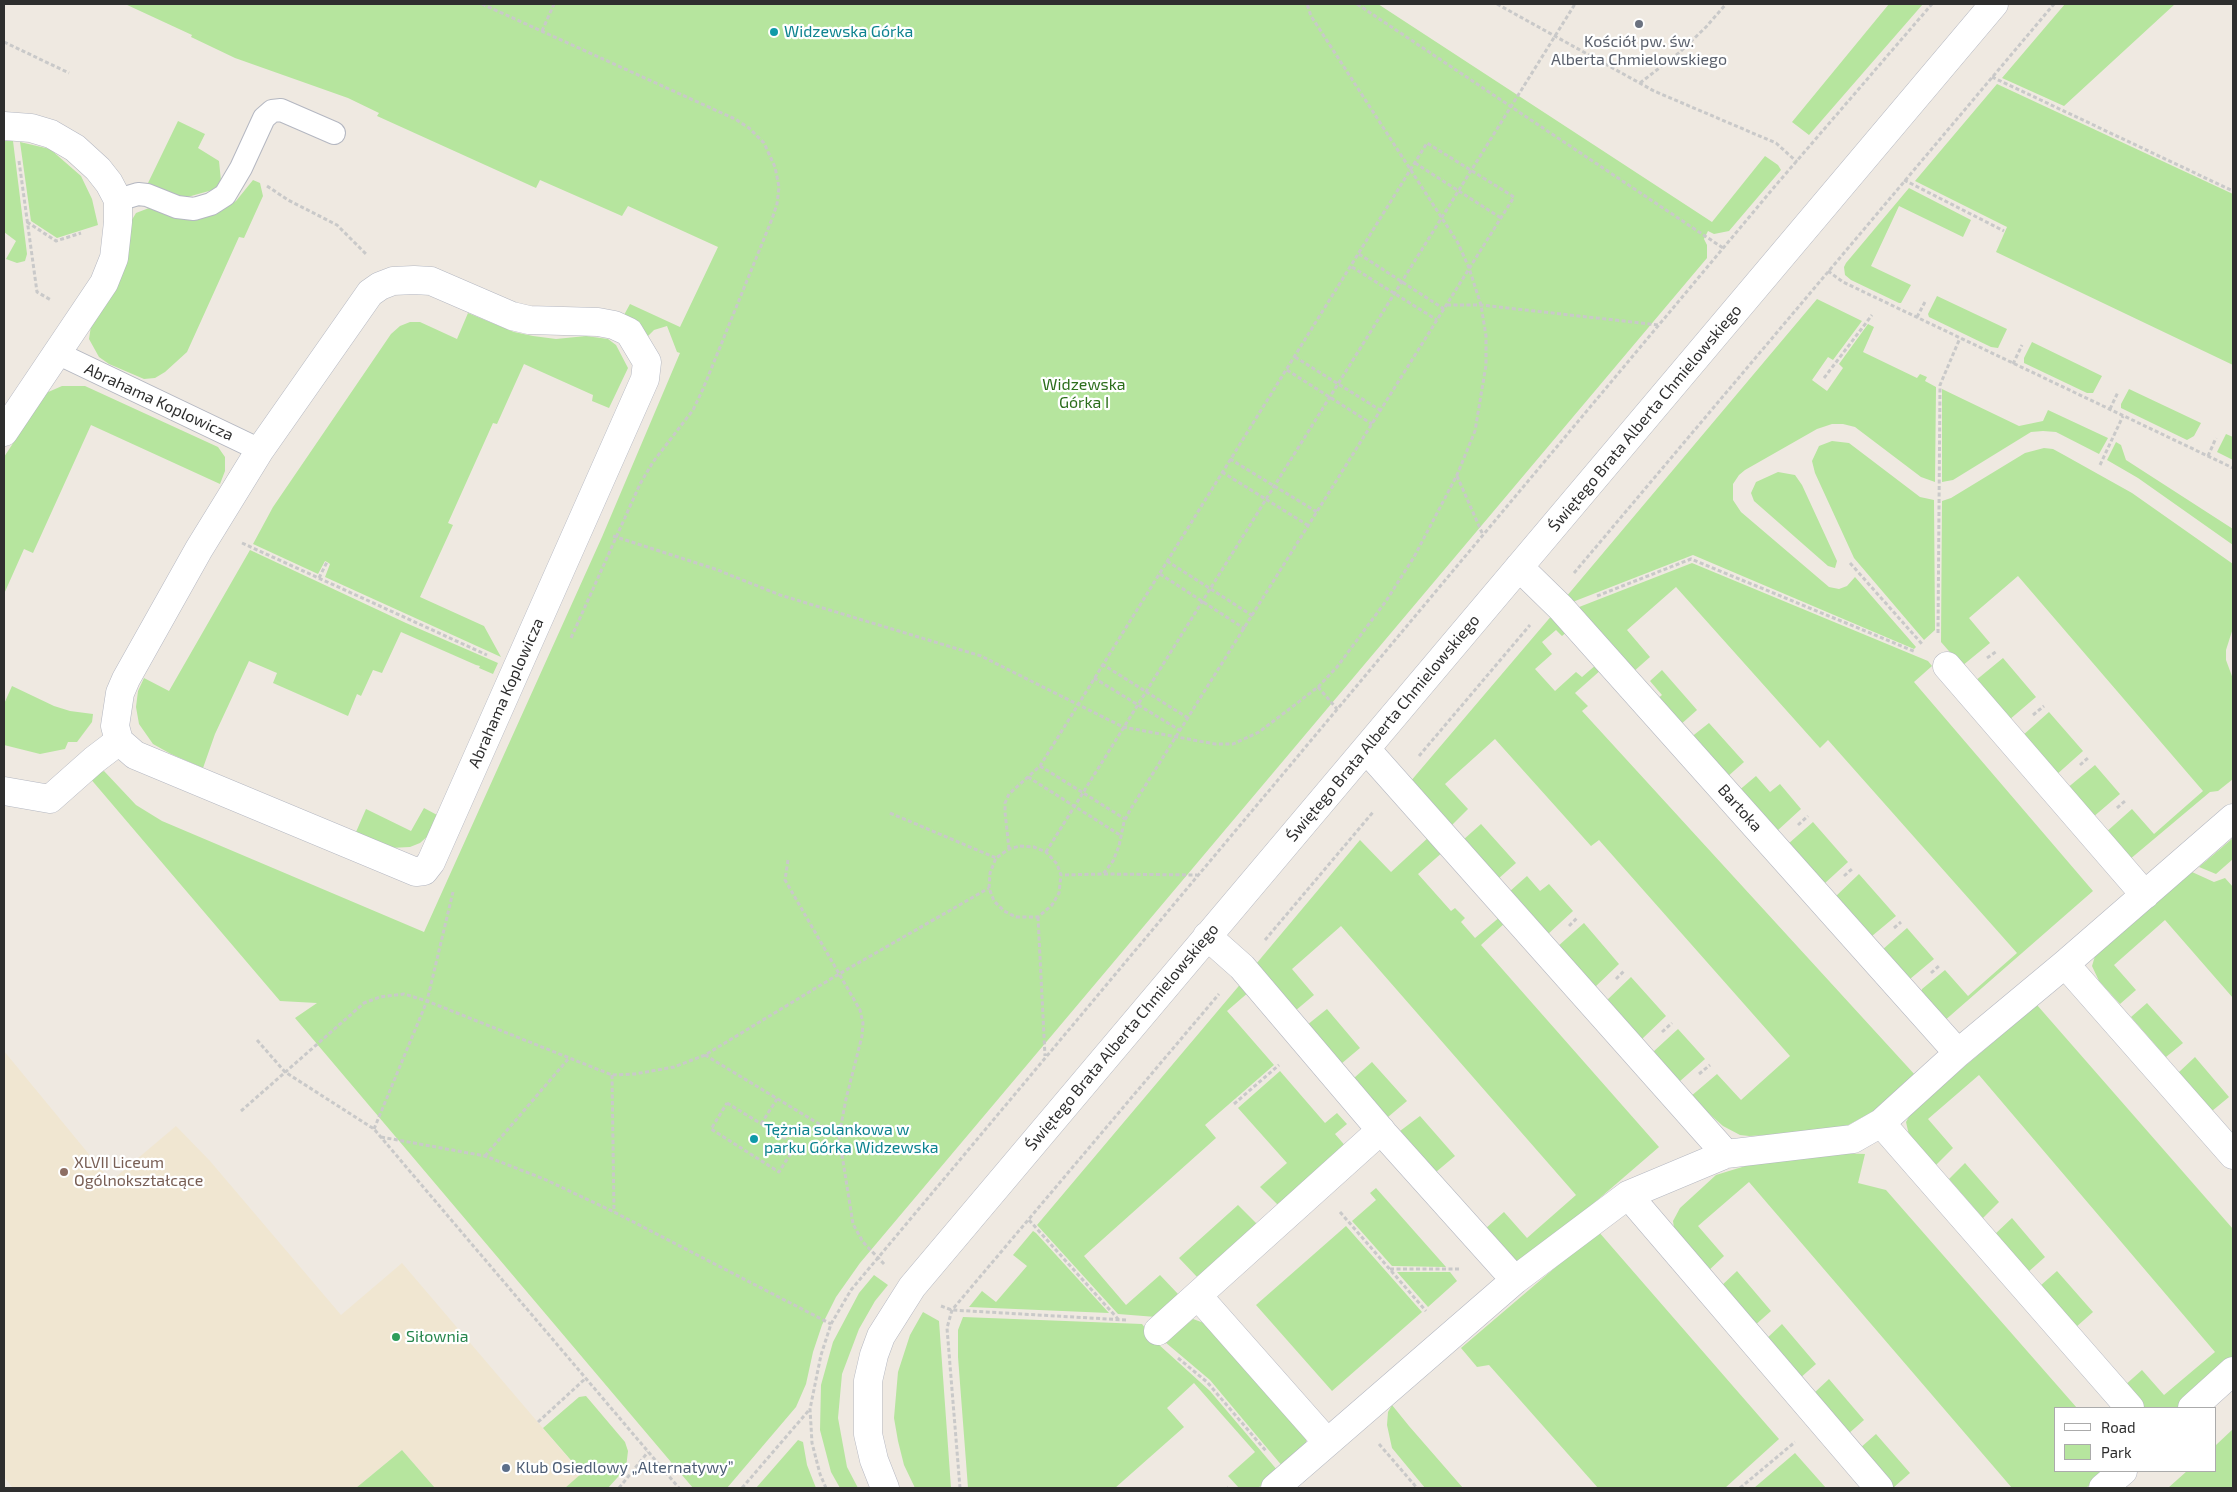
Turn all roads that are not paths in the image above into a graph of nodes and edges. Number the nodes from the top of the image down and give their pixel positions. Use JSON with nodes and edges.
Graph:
{"nodes":[{"id":1,"x":1994,"y":4,"type":"edge"},
{"id":2,"x":9,"y":126,"type":"edge"},
{"id":3,"x":334,"y":132,"type":"dead end"},
{"id":4,"x":118,"y":211,"type":"junction"},
{"id":5,"x":57,"y":353,"type":"junction"},
{"id":6,"x":4,"y":432,"type":"edge"},
{"id":7,"x":260,"y":450,"type":"junction"},
{"id":8,"x":1519,"y":567,"type":"junction"},
{"id":9,"x":1939,"y":659,"type":"road end"},
{"id":10,"x":119,"y":741,"type":"junction"},
{"id":11,"x":1366,"y":749,"type":"junction"},
{"id":12,"x":4,"y":790,"type":"edge"},
{"id":13,"x":2233,"y":818,"type":"edge"},
{"id":14,"x":2145,"y":895,"type":"junction"},
{"id":15,"x":1207,"y":936,"type":"junction"},
{"id":16,"x":2065,"y":964,"type":"junction"},
{"id":17,"x":1958,"y":1053,"type":"junction"},
{"id":18,"x":1881,"y":1123,"type":"junction"},
{"id":19,"x":1381,"y":1130,"type":"junction"},
{"id":20,"x":1726,"y":1154,"type":"junction"},
{"id":21,"x":2233,"y":1155,"type":"edge"},
{"id":22,"x":1628,"y":1195,"type":"junction"},
{"id":23,"x":1510,"y":1275,"type":"junction"},
{"id":24,"x":1198,"y":1296,"type":"junction"},
{"id":25,"x":1158,"y":1331,"type":"road end"},
{"id":26,"x":2233,"y":1371,"type":"edge"},
{"id":27,"x":2129,"y":1407,"type":"edge"},
{"id":28,"x":2193,"y":1407,"type":"edge"},
{"id":29,"x":1328,"y":1442,"type":"junction"},
{"id":30,"x":2122,"y":1472,"type":"edge"},
{"id":31,"x":1281,"y":1482,"type":"edge"},
{"id":32,"x":885,"y":1488,"type":"edge"},
{"id":33,"x":1879,"y":1488,"type":"edge"},
{"id":34,"x":2103,"y":1488,"type":"edge"}],
"edges":[{"from":1,"to":8,"type":"street","name":"Świętego Brata Alberta Chmielowskiego"},
{"from":2,"to":4,"type":"street"},
{"from":3,"to":4,"type":"lane"},
{"from":4,"to":5,"type":"street"},
{"from":5,"to":6,"type":"street"},
{"from":5,"to":7,"type":"lane","name":"Abrahama Koplowicza"},
{"from":7,"to":10,"type":"street","name":"Abrahama Koplowicza"},
{"from":7,"to":10,"type":"street","name":"Abrahama Koplowicza"},
{"from":8,"to":11,"type":"street","name":"Świętego Brata Alberta Chmielowskiego"},
{"from":8,"to":17,"type":"street","name":"Bartoka"},
{"from":9,"to":14,"type":"street"},
{"from":10,"to":12,"type":"street"},
{"from":11,"to":15,"type":"street","name":"Świętego Brata Alberta Chmielowskiego"},
{"from":11,"to":20,"type":"street"},
{"from":13,"to":14,"type":"street"},
{"from":14,"to":16,"type":"street"},
{"from":15,"to":19,"type":"street"},
{"from":15,"to":32,"type":"street","name":"Świętego Brata Alberta Chmielowskiego"},
{"from":16,"to":17,"type":"street"},
{"from":16,"to":21,"type":"street"},
{"from":17,"to":18,"type":"street"},
{"from":18,"to":20,"type":"street"},
{"from":18,"to":27,"type":"street"},
{"from":19,"to":23,"type":"street"},
{"from":19,"to":24,"type":"street"},
{"from":20,"to":22,"type":"street"},
{"from":22,"to":23,"type":"street"},
{"from":22,"to":33,"type":"street"},
{"from":23,"to":29,"type":"street"},
{"from":24,"to":25,"type":"street"},
{"from":24,"to":29,"type":"street"},
{"from":26,"to":28,"type":"street"},
{"from":29,"to":31,"type":"street"},
{"from":30,"to":34,"type":"street"}]}
